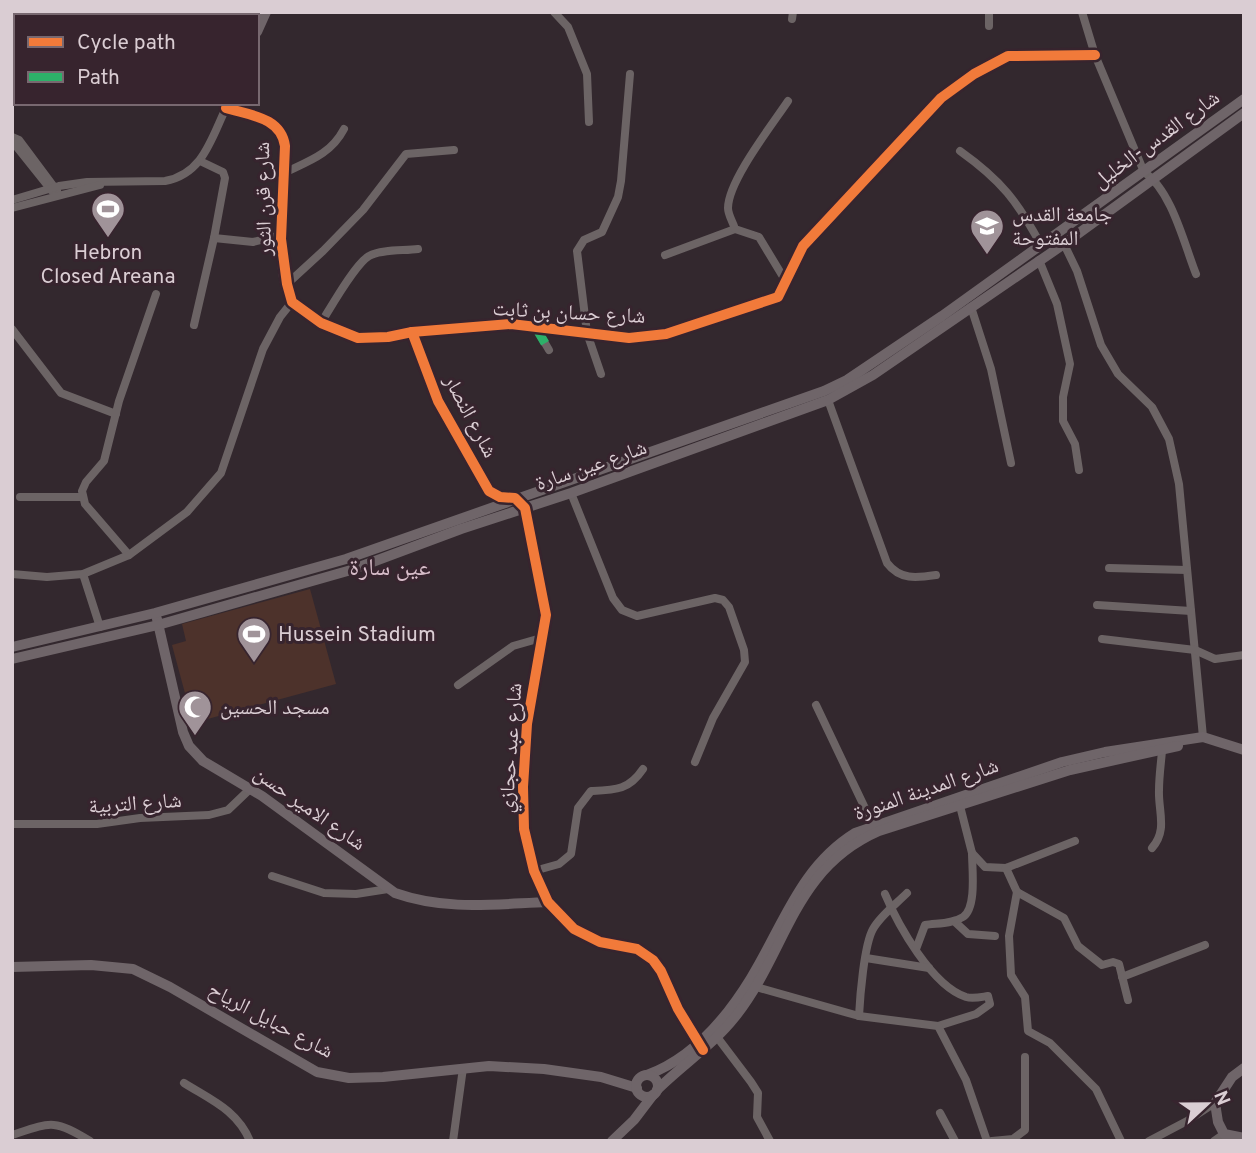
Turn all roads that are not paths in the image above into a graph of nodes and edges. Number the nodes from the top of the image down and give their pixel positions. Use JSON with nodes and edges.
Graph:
{"nodes":[{"id":1,"x":554,"y":12,"type":"edge"},
{"id":2,"x":989,"y":12,"type":"edge"},
{"id":3,"x":1082,"y":12,"type":"edge"},
{"id":4,"x":989,"y":26,"type":"dead end"},
{"id":5,"x":1095,"y":55,"type":"junction"},
{"id":6,"x":630,"y":74,"type":"dead end"},
{"id":7,"x":1244,"y":99,"type":"edge"},
{"id":8,"x":788,"y":101,"type":"dead end"},
{"id":9,"x":227,"y":106,"type":"edge"},
{"id":10,"x":1244,"y":113,"type":"edge"},
{"id":11,"x":589,"y":122,"type":"dead end"},
{"id":12,"x":344,"y":129,"type":"dead end"},
{"id":13,"x":12,"y":139,"type":"edge"},
{"id":14,"x":454,"y":150,"type":"dead end"},
{"id":15,"x":960,"y":151,"type":"dead end"},
{"id":16,"x":200,"y":161,"type":"junction"},
{"id":17,"x":284,"y":173,"type":"junction"},
{"id":18,"x":1149,"y":176,"type":"junction"},
{"id":19,"x":54,"y":190,"type":"junction"},
{"id":20,"x":12,"y":200,"type":"edge"},
{"id":21,"x":12,"y":208,"type":"edge"},
{"id":22,"x":736,"y":229,"type":"junction"},
{"id":23,"x":281,"y":235,"type":"junction"},
{"id":24,"x":214,"y":238,"type":"junction"},
{"id":25,"x":1060,"y":240,"type":"junction"},
{"id":26,"x":1041,"y":245,"type":"junction"},
{"id":27,"x":418,"y":249,"type":"dead end"},
{"id":28,"x":666,"y":255,"type":"dead end"},
{"id":29,"x":1039,"y":260,"type":"junction"},
{"id":30,"x":1196,"y":274,"type":"dead end"},
{"id":31,"x":785,"y":280,"type":"junction"},
{"id":32,"x":287,"y":284,"type":"junction"},
{"id":33,"x":156,"y":294,"type":"dead end"},
{"id":34,"x":292,"y":302,"type":"junction"},
{"id":35,"x":971,"y":307,"type":"junction"},
{"id":36,"x":321,"y":323,"type":"junction"},
{"id":37,"x":194,"y":325,"type":"dead end"},
{"id":38,"x":538,"y":327,"type":"junction"},
{"id":39,"x":12,"y":329,"type":"edge"},
{"id":40,"x":412,"y":332,"type":"junction"},
{"id":41,"x":587,"y":333,"type":"junction"},
{"id":42,"x":549,"y":350,"type":"dead end"},
{"id":43,"x":601,"y":374,"type":"dead end"},
{"id":44,"x":828,"y":400,"type":"junction"},
{"id":45,"x":116,"y":414,"type":"junction"},
{"id":46,"x":1011,"y":463,"type":"dead end"},
{"id":47,"x":1079,"y":470,"type":"dead end"},
{"id":48,"x":571,"y":493,"type":"junction"},
{"id":49,"x":20,"y":497,"type":"dead end"},
{"id":50,"x":82,"y":497,"type":"junction"},
{"id":51,"x":515,"y":498,"type":"junction"},
{"id":52,"x":525,"y":508,"type":"junction"},
{"id":53,"x":129,"y":555,"type":"junction"},
{"id":54,"x":1109,"y":568,"type":"dead end"},
{"id":55,"x":1187,"y":570,"type":"junction"},
{"id":56,"x":12,"y":574,"type":"edge"},
{"id":57,"x":83,"y":574,"type":"junction"},
{"id":58,"x":936,"y":575,"type":"dead end"},
{"id":59,"x":1097,"y":605,"type":"dead end"},
{"id":60,"x":1191,"y":611,"type":"junction"},
{"id":61,"x":155,"y":613,"type":"junction"},
{"id":62,"x":158,"y":625,"type":"junction"},
{"id":63,"x":100,"y":627,"type":"junction"},
{"id":64,"x":541,"y":638,"type":"junction"},
{"id":65,"x":1102,"y":639,"type":"dead end"},
{"id":66,"x":12,"y":646,"type":"edge"},
{"id":67,"x":1195,"y":650,"type":"junction"},
{"id":68,"x":1244,"y":655,"type":"edge"},
{"id":69,"x":12,"y":659,"type":"edge"},
{"id":70,"x":458,"y":685,"type":"dead end"},
{"id":71,"x":816,"y":705,"type":"dead end"},
{"id":72,"x":1203,"y":737,"type":"junction"},
{"id":73,"x":1163,"y":751,"type":"junction"},
{"id":74,"x":1244,"y":751,"type":"edge"},
{"id":75,"x":1244,"y":756,"type":"edge"},
{"id":76,"x":695,"y":762,"type":"dead end"},
{"id":77,"x":643,"y":769,"type":"dead end"},
{"id":78,"x":250,"y":789,"type":"junction"},
{"id":79,"x":960,"y":806,"type":"junction"},
{"id":80,"x":12,"y":824,"type":"edge"},
{"id":81,"x":873,"y":825,"type":"junction"},
{"id":82,"x":1075,"y":841,"type":"dead end"},
{"id":83,"x":1152,"y":848,"type":"dead end"},
{"id":84,"x":972,"y":853,"type":"junction"},
{"id":85,"x":1006,"y":868,"type":"junction"},
{"id":86,"x":534,"y":871,"type":"junction"},
{"id":87,"x":272,"y":876,"type":"dead end"},
{"id":88,"x":388,"y":890,"type":"junction"},
{"id":89,"x":1017,"y":892,"type":"junction"},
{"id":90,"x":906,"y":893,"type":"dead end"},
{"id":91,"x":885,"y":894,"type":"dead end"},
{"id":92,"x":548,"y":902,"type":"junction"},
{"id":93,"x":891,"y":909,"type":"junction"},
{"id":94,"x":954,"y":921,"type":"junction"},
{"id":95,"x":995,"y":936,"type":"dead end"},
{"id":96,"x":1205,"y":945,"type":"dead end"},
{"id":97,"x":916,"y":949,"type":"junction"},
{"id":98,"x":866,"y":958,"type":"junction"},
{"id":99,"x":12,"y":967,"type":"edge"},
{"id":100,"x":929,"y":968,"type":"junction"},
{"id":101,"x":1122,"y":977,"type":"junction"},
{"id":102,"x":756,"y":987,"type":"junction"},
{"id":103,"x":1128,"y":1000,"type":"dead end"},
{"id":104,"x":859,"y":1016,"type":"junction"},
{"id":105,"x":938,"y":1026,"type":"junction"},
{"id":106,"x":714,"y":1033,"type":"junction"},
{"id":107,"x":701,"y":1046,"type":"junction"},
{"id":108,"x":1025,"y":1057,"type":"dead end"},
{"id":109,"x":463,"y":1068,"type":"junction"},
{"id":110,"x":1244,"y":1068,"type":"edge"},
{"id":111,"x":646,"y":1075,"type":"junction"},
{"id":112,"x":601,"y":1077,"type":"junction"},
{"id":113,"x":184,"y":1083,"type":"dead end"},
{"id":114,"x":639,"y":1091,"type":"junction"},
{"id":115,"x":655,"y":1093,"type":"junction"},
{"id":116,"x":1215,"y":1103,"type":"junction"},
{"id":117,"x":940,"y":1113,"type":"dead end"},
{"id":118,"x":634,"y":1120,"type":"junction"},
{"id":119,"x":1224,"y":1134,"type":"junction"},
{"id":120,"x":12,"y":1135,"type":"edge"},
{"id":121,"x":1244,"y":1138,"type":"edge"},
{"id":122,"x":90,"y":1141,"type":"edge"},
{"id":123,"x":250,"y":1141,"type":"edge"},
{"id":124,"x":453,"y":1141,"type":"edge"},
{"id":125,"x":612,"y":1141,"type":"edge"},
{"id":126,"x":770,"y":1141,"type":"edge"},
{"id":127,"x":955,"y":1141,"type":"edge"},
{"id":128,"x":989,"y":1141,"type":"edge"},
{"id":129,"x":1121,"y":1141,"type":"edge"},
{"id":130,"x":1149,"y":1141,"type":"edge"},
{"id":131,"x":1214,"y":1141,"type":"edge"}],
"edges":[{"from":1,"to":11,"type":"street"},
{"from":2,"to":4,"type":"street"},
{"from":3,"to":5,"type":"street"},
{"from":5,"to":18,"type":"street"},
{"from":5,"to":31,"type":"street","name":"شارع حسان بن ثابت"},
{"from":6,"to":41,"type":"street"},
{"from":7,"to":18,"type":"street","name":"شارع القدس-الخليل"},
{"from":8,"to":22,"type":"street"},
{"from":9,"to":16,"type":"street"},
{"from":9,"to":17,"type":"street","name":"شارع قرن الثور"},
{"from":10,"to":18,"type":"street","name":"شارع القدس-الخليل"},
{"from":12,"to":17,"type":"street"},
{"from":13,"to":19,"type":"street"},
{"from":14,"to":32,"type":"street"},
{"from":15,"to":26,"type":"street"},
{"from":16,"to":19,"type":"street"},
{"from":16,"to":24,"type":"street"},
{"from":17,"to":23,"type":"street","name":"شارع قرن الثور"},
{"from":18,"to":25,"type":"street","name":"شارع القدس-الخليل"},
{"from":18,"to":30,"type":"street"},
{"from":19,"to":20,"type":"street"},
{"from":19,"to":21,"type":"street"},
{"from":22,"to":28,"type":"street"},
{"from":22,"to":31,"type":"street"},
{"from":23,"to":24,"type":"street"},
{"from":23,"to":32,"type":"street","name":"شارع قرن الثور"},
{"from":24,"to":37,"type":"street"},
{"from":25,"to":26,"type":"street","name":"شارع عين سارة"},
{"from":25,"to":29,"type":"street","name":"شارع عين سارة"},
{"from":25,"to":55,"type":"street"},
{"from":26,"to":51,"type":"street","name":"شارع عين سارة"},
{"from":27,"to":36,"type":"street"},
{"from":29,"to":35,"type":"street","name":"شارع عين سارة"},
{"from":29,"to":47,"type":"street"},
{"from":31,"to":41,"type":"street","name":"شارع حسان بن ثابت"},
{"from":32,"to":34,"type":"street"},
{"from":33,"to":45,"type":"street"},
{"from":34,"to":36,"type":"street","name":"شارع حسان بن ثابت"},
{"from":34,"to":53,"type":"street"},
{"from":35,"to":44,"type":"street","name":"شارع عين سارة"},
{"from":35,"to":46,"type":"street"},
{"from":36,"to":40,"type":"street","name":"شارع حسان بن ثابت"},
{"from":38,"to":40,"type":"street","name":"شارع حسان بن ثابت"},
{"from":38,"to":41,"type":"street","name":"شارع حسان بن ثابت"},
{"from":38,"to":42,"type":"street"},
{"from":39,"to":45,"type":"street"},
{"from":40,"to":51,"type":"street","name":"شارع النصار"},
{"from":41,"to":43,"type":"street"},
{"from":44,"to":48,"type":"street","name":"شارع عين سارة"},
{"from":44,"to":58,"type":"street"},
{"from":45,"to":50,"type":"street"},
{"from":48,"to":52,"type":"street","name":"شارع عين سارة"},
{"from":48,"to":76,"type":"street"},
{"from":49,"to":50,"type":"street"},
{"from":50,"to":53,"type":"street"},
{"from":51,"to":52,"type":"street"},
{"from":51,"to":61,"type":"street","name":"شارع عين سارة"},
{"from":52,"to":62,"type":"street","name":"شارع عين سارة"},
{"from":52,"to":64,"type":"street","name":"شارع عبد حجازي"},
{"from":53,"to":57,"type":"street"},
{"from":54,"to":55,"type":"street"},
{"from":55,"to":60,"type":"street"},
{"from":56,"to":57,"type":"street"},
{"from":57,"to":63,"type":"street"},
{"from":59,"to":60,"type":"street"},
{"from":60,"to":67,"type":"street"},
{"from":61,"to":62,"type":"street","name":"شارع الامير حسن"},
{"from":61,"to":63,"type":"street","name":"شارع عين سارة"},
{"from":62,"to":69,"type":"street","name":"شارع عين سارة"},
{"from":62,"to":78,"type":"street","name":"شارع الامير حسن"},
{"from":63,"to":66,"type":"street","name":"شارع عين سارة"},
{"from":64,"to":70,"type":"street"},
{"from":64,"to":86,"type":"street","name":"شارع عبد حجازي"},
{"from":65,"to":67,"type":"street"},
{"from":67,"to":68,"type":"street"},
{"from":67,"to":72,"type":"street"},
{"from":71,"to":81,"type":"street"},
{"from":72,"to":74,"type":"street","name":"شارع المدينة المنورة"},
{"from":72,"to":81,"type":"street","name":"شارع المدينة المنورة"},
{"from":73,"to":75,"type":"street","name":"شارع المدينة المنورة"},
{"from":73,"to":79,"type":"street","name":"شارع المدينة المنورة"},
{"from":73,"to":83,"type":"street"},
{"from":77,"to":86,"type":"street"},
{"from":78,"to":80,"type":"street","name":"شارع التربية"},
{"from":78,"to":88,"type":"street","name":"شارع الامير حسن"},
{"from":79,"to":84,"type":"street"},
{"from":79,"to":102,"type":"street","name":"شارع المدينة المنورة"},
{"from":81,"to":106,"type":"street","name":"شارع المدينة المنورة"},
{"from":82,"to":85,"type":"street"},
{"from":84,"to":85,"type":"street"},
{"from":84,"to":94,"type":"street"},
{"from":85,"to":89,"type":"street"},
{"from":86,"to":92,"type":"street","name":"شارع عبد حجازي"},
{"from":87,"to":88,"type":"street"},
{"from":88,"to":92,"type":"street","name":"شارع الامير حسن"},
{"from":89,"to":101,"type":"street"},
{"from":89,"to":129,"type":"street"},
{"from":90,"to":93,"type":"street"},
{"from":91,"to":93,"type":"street"},
{"from":92,"to":107,"type":"street","name":"شارع عبد حجازي"},
{"from":93,"to":97,"type":"street"},
{"from":93,"to":98,"type":"street"},
{"from":94,"to":95,"type":"street"},
{"from":94,"to":97,"type":"street"},
{"from":96,"to":101,"type":"street"},
{"from":97,"to":100,"type":"street"},
{"from":98,"to":100,"type":"street"},
{"from":98,"to":104,"type":"street"},
{"from":99,"to":109,"type":"street","name":"شارع حبايل الرياح"},
{"from":100,"to":105,"type":"street"},
{"from":101,"to":103,"type":"street"},
{"from":102,"to":104,"type":"street"},
{"from":102,"to":106,"type":"street","name":"شارع المدينة المنورة"},
{"from":104,"to":105,"type":"street"},
{"from":105,"to":128,"type":"street"},
{"from":106,"to":107,"type":"street","name":"شارع المدينة المنورة"},
{"from":106,"to":126,"type":"street"},
{"from":107,"to":111,"type":"street","name":"شارع المدينة المنورة"},
{"from":107,"to":115,"type":"street","name":"شارع المدينة المنورة"},
{"from":108,"to":128,"type":"street"},
{"from":109,"to":112,"type":"street","name":"شارع حبايل الرياح"},
{"from":109,"to":124,"type":"street"},
{"from":110,"to":116,"type":"street"},
{"from":111,"to":112,"type":"street"},
{"from":111,"to":114,"type":"street"},
{"from":111,"to":115,"type":"street"},
{"from":112,"to":114,"type":"street"},
{"from":113,"to":123,"type":"street"},
{"from":114,"to":115,"type":"street"},
{"from":114,"to":118,"type":"street"},
{"from":115,"to":118,"type":"street","name":"شارع المدينة المنورة"},
{"from":116,"to":119,"type":"street"},
{"from":116,"to":130,"type":"street"},
{"from":117,"to":127,"type":"street"},
{"from":118,"to":125,"type":"street","name":"شارع المدينة المنورة"},
{"from":119,"to":121,"type":"street"},
{"from":119,"to":131,"type":"street"},
{"from":120,"to":122,"type":"street"}]}
